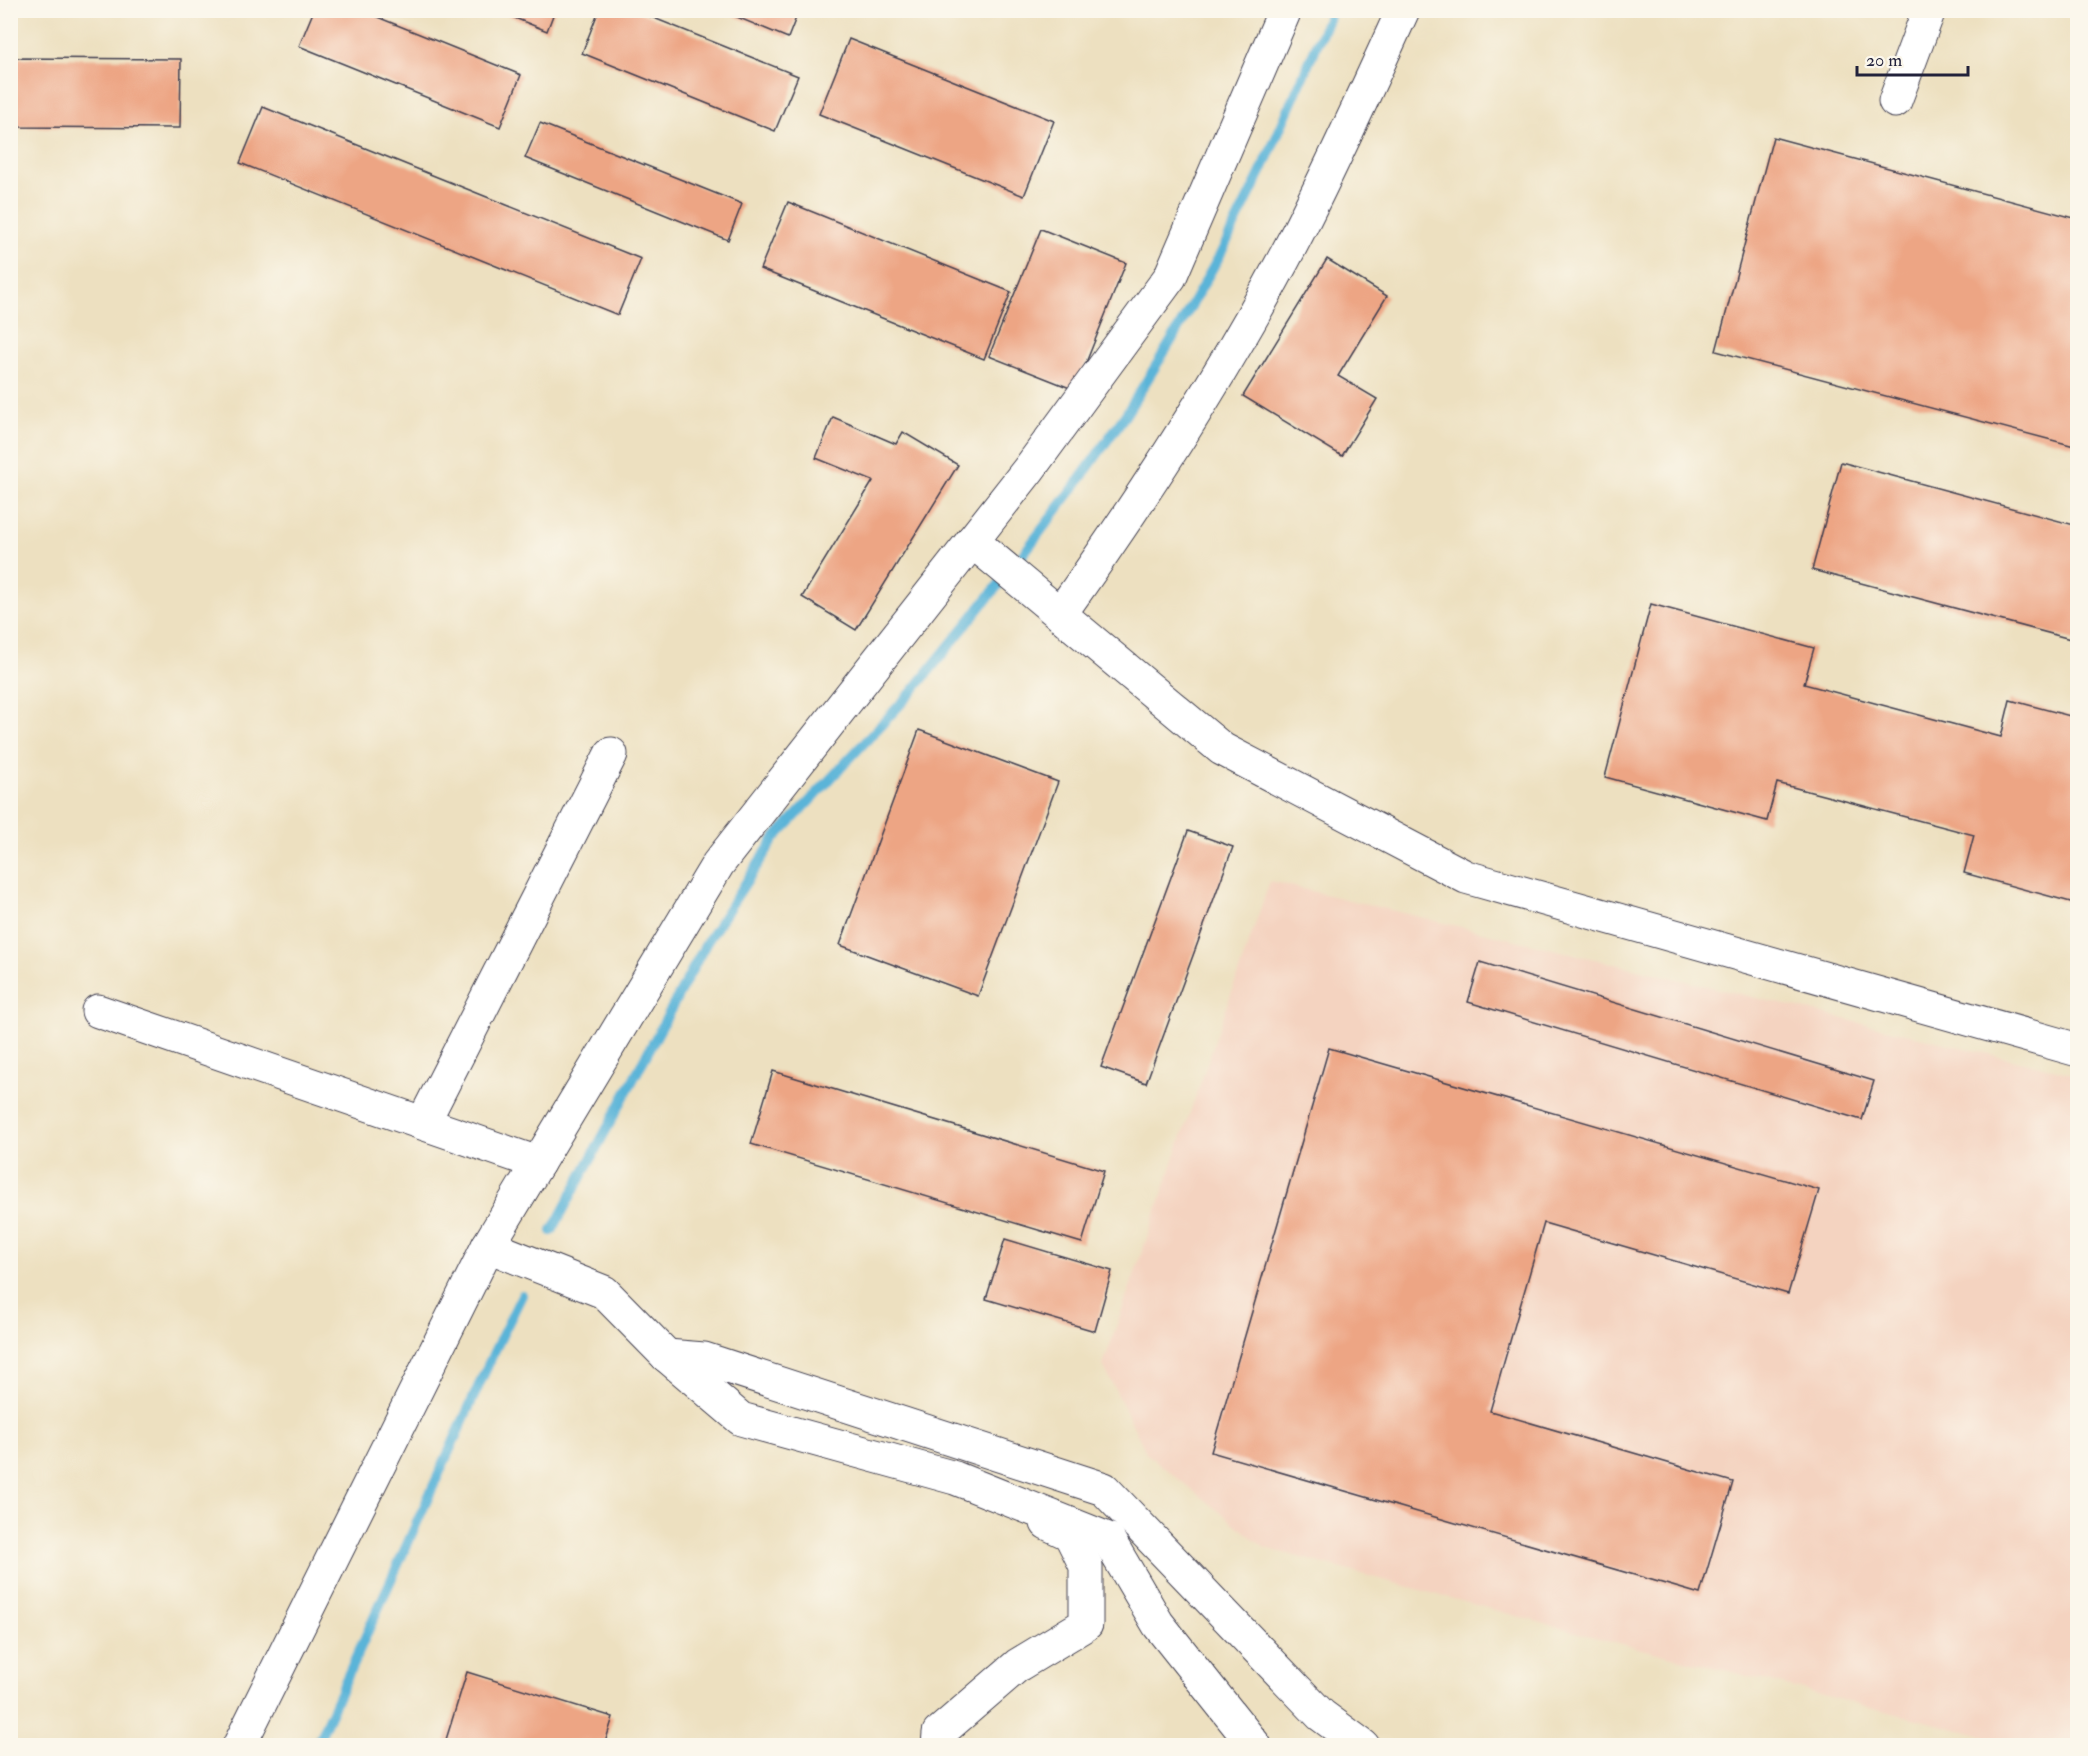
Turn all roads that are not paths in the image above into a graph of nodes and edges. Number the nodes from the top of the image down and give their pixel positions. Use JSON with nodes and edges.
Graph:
{"nodes":[{"id":1,"x":1285,"y":10,"type":"edge"},
{"id":2,"x":1403,"y":10,"type":"edge"},
{"id":3,"x":1929,"y":10,"type":"edge"},
{"id":4,"x":1895,"y":101,"type":"dead end"},
{"id":5,"x":984,"y":551,"type":"junction"},
{"id":6,"x":1060,"y":614,"type":"junction"},
{"id":7,"x":611,"y":754,"type":"dead end"},
{"id":8,"x":98,"y":1011,"type":"dead end"},
{"id":9,"x":2078,"y":1050,"type":"edge"},
{"id":10,"x":423,"y":1123,"type":"junction"},
{"id":11,"x":538,"y":1163,"type":"junction"},
{"id":12,"x":489,"y":1246,"type":"junction"},
{"id":13,"x":667,"y":1356,"type":"junction"},
{"id":14,"x":955,"y":1478,"type":"junction"},
{"id":15,"x":239,"y":1746,"type":"edge"},
{"id":16,"x":938,"y":1746,"type":"edge"},
{"id":17,"x":1255,"y":1746,"type":"edge"},
{"id":18,"x":1364,"y":1746,"type":"edge"}],
"edges":[{"from":1,"to":5,"type":"street"},
{"from":2,"to":6,"type":"street"},
{"from":3,"to":4,"type":"street"},
{"from":5,"to":6,"type":"street"},
{"from":5,"to":11,"type":"street"},
{"from":6,"to":9,"type":"street"},
{"from":7,"to":10,"type":"street"},
{"from":8,"to":10,"type":"street"},
{"from":10,"to":11,"type":"street"},
{"from":11,"to":12,"type":"street"},
{"from":12,"to":13,"type":"street"},
{"from":12,"to":15,"type":"street"},
{"from":13,"to":14,"type":"street"},
{"from":13,"to":18,"type":"street"},
{"from":14,"to":16,"type":"street"},
{"from":14,"to":17,"type":"street"}]}
